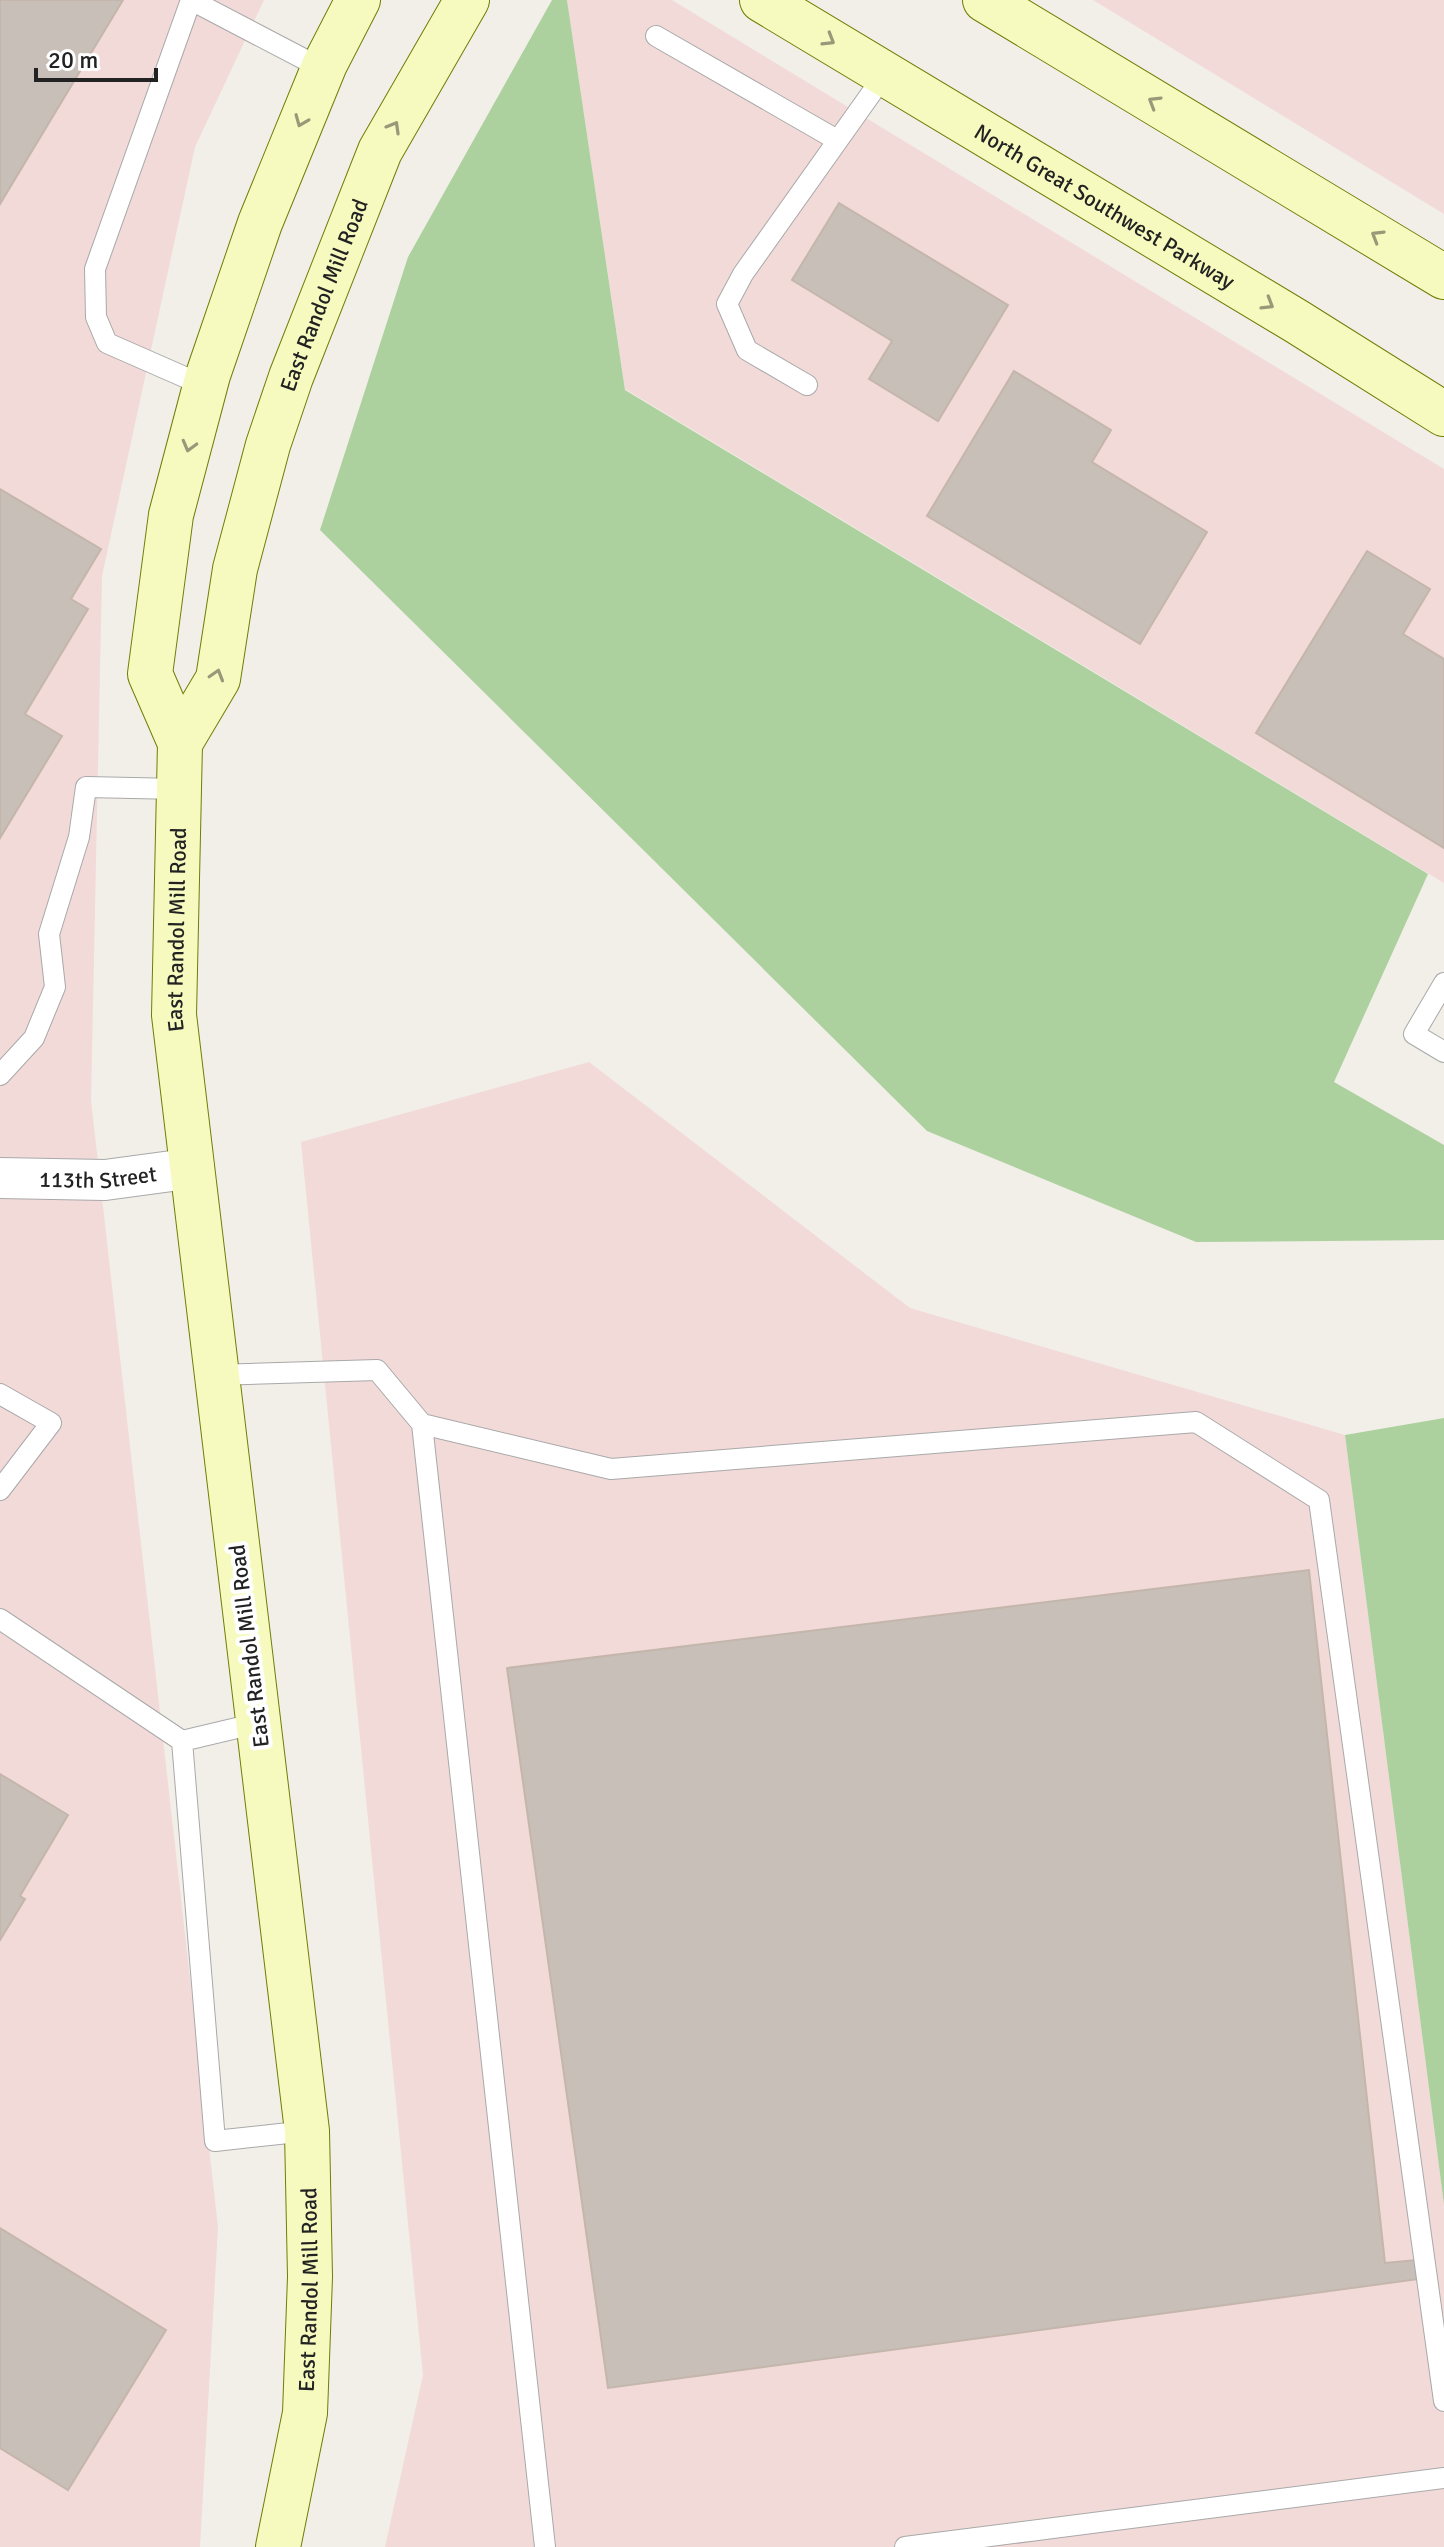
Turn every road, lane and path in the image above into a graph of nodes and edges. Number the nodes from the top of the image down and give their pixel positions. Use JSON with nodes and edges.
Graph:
{"nodes":[{"id":1,"x":191,"y":0,"type":"edge"},
{"id":2,"x":358,"y":0,"type":"edge"},
{"id":3,"x":467,"y":0,"type":"edge"},
{"id":4,"x":762,"y":0,"type":"edge"},
{"id":5,"x":985,"y":0,"type":"edge"},
{"id":6,"x":656,"y":36,"type":"dead end"},
{"id":7,"x":323,"y":69,"type":"junction"},
{"id":8,"x":885,"y":74,"type":"junction"},
{"id":9,"x":837,"y":140,"type":"junction"},
{"id":10,"x":1444,"y":277,"type":"edge"},
{"id":11,"x":807,"y":385,"type":"dead end"},
{"id":12,"x":205,"y":386,"type":"junction"},
{"id":13,"x":1444,"y":414,"type":"edge"},
{"id":14,"x":180,"y":743,"type":"junction"},
{"id":15,"x":179,"y":789,"type":"junction"},
{"id":16,"x":1444,"y":983,"type":"edge"},
{"id":17,"x":1444,"y":1052,"type":"edge"},
{"id":18,"x":1,"y":1072,"type":"edge"},
{"id":19,"x":194,"y":1168,"type":"junction"},
{"id":20,"x":0,"y":1178,"type":"edge"},
{"id":21,"x":216,"y":1375,"type":"junction"},
{"id":22,"x":0,"y":1394,"type":"edge"},
{"id":23,"x":422,"y":1424,"type":"junction"},
{"id":24,"x":0,"y":1490,"type":"edge"},
{"id":25,"x":0,"y":1619,"type":"edge"},
{"id":26,"x":258,"y":1723,"type":"junction"},
{"id":27,"x":182,"y":1741,"type":"junction"},
{"id":28,"x":307,"y":2131,"type":"junction"},
{"id":29,"x":1444,"y":2401,"type":"edge"},
{"id":30,"x":1444,"y":2478,"type":"edge"},
{"id":31,"x":278,"y":2547,"type":"edge"},
{"id":32,"x":545,"y":2547,"type":"edge"},
{"id":33,"x":905,"y":2547,"type":"edge"}],
"edges":[{"from":1,"to":7,"type":"lane"},
{"from":1,"to":12,"type":"lane"},
{"from":2,"to":7,"type":"street","name":"East Randol Mill Road"},
{"from":14,"to":3,"type":"street","name":"East Randol Mill Road","one_way":true},
{"from":4,"to":8,"type":"street","name":"North Great Southwest Parkway","one_way":true},
{"from":10,"to":5,"type":"street","one_way":true},
{"from":6,"to":9,"type":"lane"},
{"from":7,"to":12,"type":"street","name":"East Randol Mill Road","one_way":true},
{"from":8,"to":9,"type":"lane"},
{"from":8,"to":13,"type":"street","name":"North Great Southwest Parkway","one_way":true},
{"from":9,"to":11,"type":"lane"},
{"from":12,"to":14,"type":"street","name":"East Randol Mill Road","one_way":true},
{"from":14,"to":15,"type":"street","name":"East Randol Mill Road"},
{"from":15,"to":18,"type":"lane"},
{"from":15,"to":19,"type":"street","name":"East Randol Mill Road"},
{"from":16,"to":17,"type":"lane"},
{"from":19,"to":20,"type":"street","name":"113th Street"},
{"from":19,"to":21,"type":"street","name":"East Randol Mill Road"},
{"from":21,"to":23,"type":"lane"},
{"from":21,"to":26,"type":"street","name":"East Randol Mill Road"},
{"from":22,"to":24,"type":"lane"},
{"from":23,"to":29,"type":"lane"},
{"from":23,"to":32,"type":"lane"},
{"from":25,"to":27,"type":"lane"},
{"from":26,"to":27,"type":"lane"},
{"from":26,"to":28,"type":"street","name":"East Randol Mill Road"},
{"from":27,"to":28,"type":"lane"},
{"from":28,"to":31,"type":"street","name":"East Randol Mill Road"},
{"from":30,"to":33,"type":"lane"}]}
